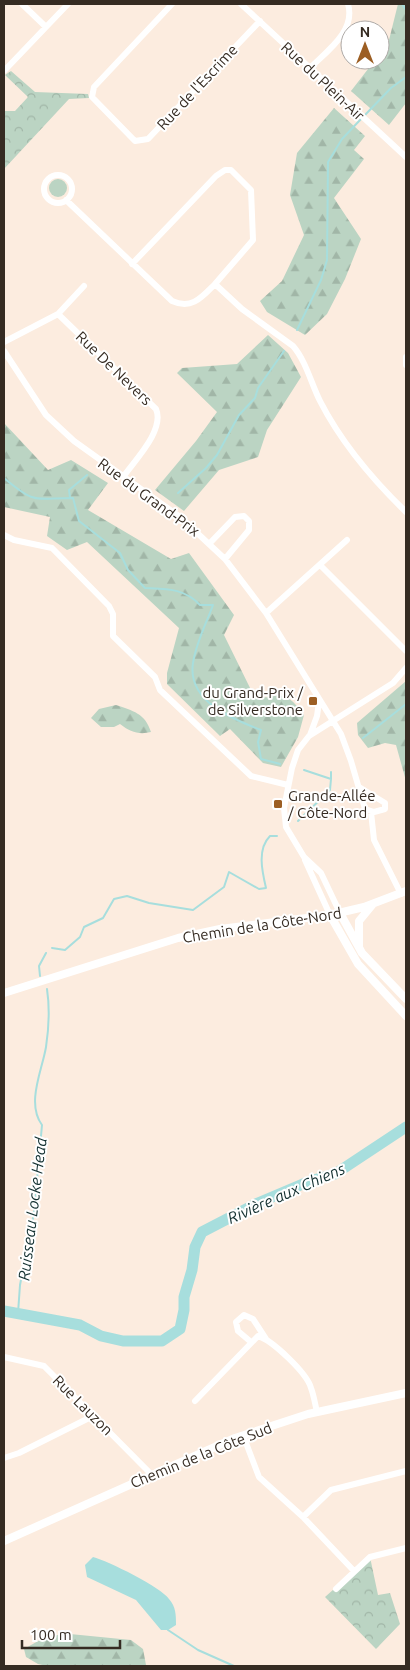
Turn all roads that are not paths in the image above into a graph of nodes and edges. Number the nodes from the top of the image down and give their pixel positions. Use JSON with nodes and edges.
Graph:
{"nodes":[{"id":1,"x":22,"y":4,"type":"edge"},
{"id":2,"x":68,"y":4,"type":"edge"},
{"id":3,"x":172,"y":4,"type":"edge"},
{"id":4,"x":241,"y":4,"type":"edge"},
{"id":5,"x":348,"y":4,"type":"edge"},
{"id":6,"x":260,"y":21,"type":"junction"},
{"id":7,"x":46,"y":27,"type":"junction"},
{"id":8,"x":310,"y":68,"type":"junction"},
{"id":9,"x":4,"y":71,"type":"edge"},
{"id":10,"x":406,"y":157,"type":"edge"},
{"id":11,"x":66,"y":200,"type":"junction"},
{"id":12,"x":132,"y":264,"type":"junction"},
{"id":13,"x":215,"y":284,"type":"junction"},
{"id":14,"x":84,"y":286,"type":"dead end"},
{"id":15,"x":58,"y":314,"type":"junction"},
{"id":16,"x":4,"y":342,"type":"edge"},
{"id":17,"x":4,"y":351,"type":"edge"},
{"id":18,"x":406,"y":357,"type":"edge"},
{"id":19,"x":406,"y":365,"type":"edge"},
{"id":20,"x":123,"y":477,"type":"junction"},
{"id":21,"x":406,"y":512,"type":"edge"},
{"id":22,"x":4,"y":535,"type":"edge"},
{"id":23,"x":347,"y":540,"type":"dead end"},
{"id":24,"x":210,"y":543,"type":"junction"},
{"id":25,"x":225,"y":559,"type":"junction"},
{"id":26,"x":320,"y":566,"type":"junction"},
{"id":27,"x":266,"y":613,"type":"junction"},
{"id":28,"x":406,"y":651,"type":"edge"},
{"id":29,"x":406,"y":668,"type":"edge"},
{"id":30,"x":319,"y":701,"type":"junction"},
{"id":31,"x":332,"y":721,"type":"junction"},
{"id":32,"x":309,"y":736,"type":"junction"},
{"id":33,"x":288,"y":785,"type":"junction"},
{"id":34,"x":358,"y":787,"type":"junction"},
{"id":35,"x":371,"y":812,"type":"junction"},
{"id":36,"x":304,"y":857,"type":"junction"},
{"id":37,"x":403,"y":892,"type":"edge"},
{"id":38,"x":374,"y":904,"type":"junction"},
{"id":39,"x":340,"y":913,"type":"junction"},
{"id":40,"x":330,"y":915,"type":"junction"},
{"id":41,"x":359,"y":949,"type":"junction"},
{"id":42,"x":4,"y":993,"type":"edge"},
{"id":43,"x":406,"y":1000,"type":"edge"},
{"id":44,"x":406,"y":1016,"type":"edge"},
{"id":45,"x":266,"y":1338,"type":"junction"},
{"id":46,"x":251,"y":1342,"type":"junction"},
{"id":47,"x":4,"y":1357,"type":"edge"},
{"id":48,"x":406,"y":1393,"type":"edge"},
{"id":49,"x":195,"y":1401,"type":"dead end"},
{"id":50,"x":317,"y":1412,"type":"junction"},
{"id":51,"x":93,"y":1416,"type":"junction"},
{"id":52,"x":243,"y":1435,"type":"junction"},
{"id":53,"x":4,"y":1458,"type":"edge"},
{"id":54,"x":406,"y":1471,"type":"edge"},
{"id":55,"x":151,"y":1474,"type":"junction"},
{"id":56,"x":302,"y":1517,"type":"junction"},
{"id":57,"x":4,"y":1541,"type":"edge"},
{"id":58,"x":406,"y":1548,"type":"edge"},
{"id":59,"x":354,"y":1571,"type":"junction"},
{"id":60,"x":336,"y":1589,"type":"dead end"}],
"edges":[{"from":1,"to":7,"type":"street"},
{"from":2,"to":7,"type":"street"},
{"from":3,"to":6,"type":"street","name":"Rue de l'Escrime"},
{"from":4,"to":6,"type":"street","name":"Rue du Plein-Air"},
{"from":5,"to":8,"type":"street"},
{"from":6,"to":8,"type":"street","name":"Rue du Plein-Air"},
{"from":7,"to":9,"type":"street"},
{"from":8,"to":10,"type":"street","name":"Rue du Plein-Air"},
{"from":11,"to":11,"type":"street"},
{"from":11,"to":12,"type":"street"},
{"from":12,"to":13,"type":"street"},
{"from":12,"to":13,"type":"street"},
{"from":13,"to":21,"type":"street"},
{"from":14,"to":15,"type":"street"},
{"from":15,"to":16,"type":"street"},
{"from":15,"to":20,"type":"street","name":"Rue De Nevers"},
{"from":17,"to":20,"type":"street","name":"Rue du Grand-Prix"},
{"from":18,"to":19,"type":"street"},
{"from":20,"to":24,"type":"street","name":"Rue du Grand-Prix"},
{"from":22,"to":33,"type":"street"},
{"from":23,"to":26,"type":"street"},
{"from":24,"to":25,"type":"street","name":"Rue du Grand-Prix"},
{"from":24,"to":25,"type":"street"},
{"from":25,"to":27,"type":"street","name":"Rue du Grand-Prix"},
{"from":26,"to":27,"type":"street"},
{"from":26,"to":28,"type":"street"},
{"from":27,"to":30,"type":"street","name":"Rue du Grand-Prix"},
{"from":29,"to":31,"type":"street"},
{"from":30,"to":31,"type":"street","name":"Rue du Grand-Prix"},
{"from":30,"to":32,"type":"street"},
{"from":31,"to":32,"type":"street"},
{"from":31,"to":34,"type":"street","name":"Rue du Grand-Prix"},
{"from":32,"to":33,"type":"street"},
{"from":33,"to":36,"type":"street"},
{"from":34,"to":35,"type":"street","name":"Rue du Grand-Prix"},
{"from":34,"to":35,"type":"street"},
{"from":35,"to":37,"type":"street"},
{"from":36,"to":39,"type":"street"},
{"from":36,"to":40,"type":"street"},
{"from":37,"to":38,"type":"street","name":"Chemin de la Côte-Nord"},
{"from":38,"to":39,"type":"street","name":"Chemin de la Côte-Nord"},
{"from":38,"to":41,"type":"street"},
{"from":39,"to":40,"type":"street","name":"Chemin de la Côte-Nord"},
{"from":39,"to":41,"type":"street"},
{"from":40,"to":42,"type":"street","name":"Chemin de la Côte-Nord"},
{"from":40,"to":44,"type":"street"},
{"from":41,"to":43,"type":"street"},
{"from":45,"to":46,"type":"street"},
{"from":45,"to":46,"type":"street"},
{"from":45,"to":50,"type":"street"},
{"from":46,"to":49,"type":"street"},
{"from":47,"to":51,"type":"street","name":"Rue Lauzon"},
{"from":48,"to":50,"type":"street","name":"Chemin de la Côte Sud"},
{"from":50,"to":52,"type":"street","name":"Chemin de la Côte Sud"},
{"from":51,"to":53,"type":"street"},
{"from":51,"to":55,"type":"street","name":"Rue Lauzon"},
{"from":52,"to":55,"type":"street","name":"Chemin de la Côte Sud"},
{"from":52,"to":56,"type":"street"},
{"from":54,"to":56,"type":"street"},
{"from":55,"to":57,"type":"street","name":"Chemin de la Côte Sud"},
{"from":56,"to":59,"type":"street"},
{"from":58,"to":59,"type":"street"},
{"from":59,"to":60,"type":"street"}]}
